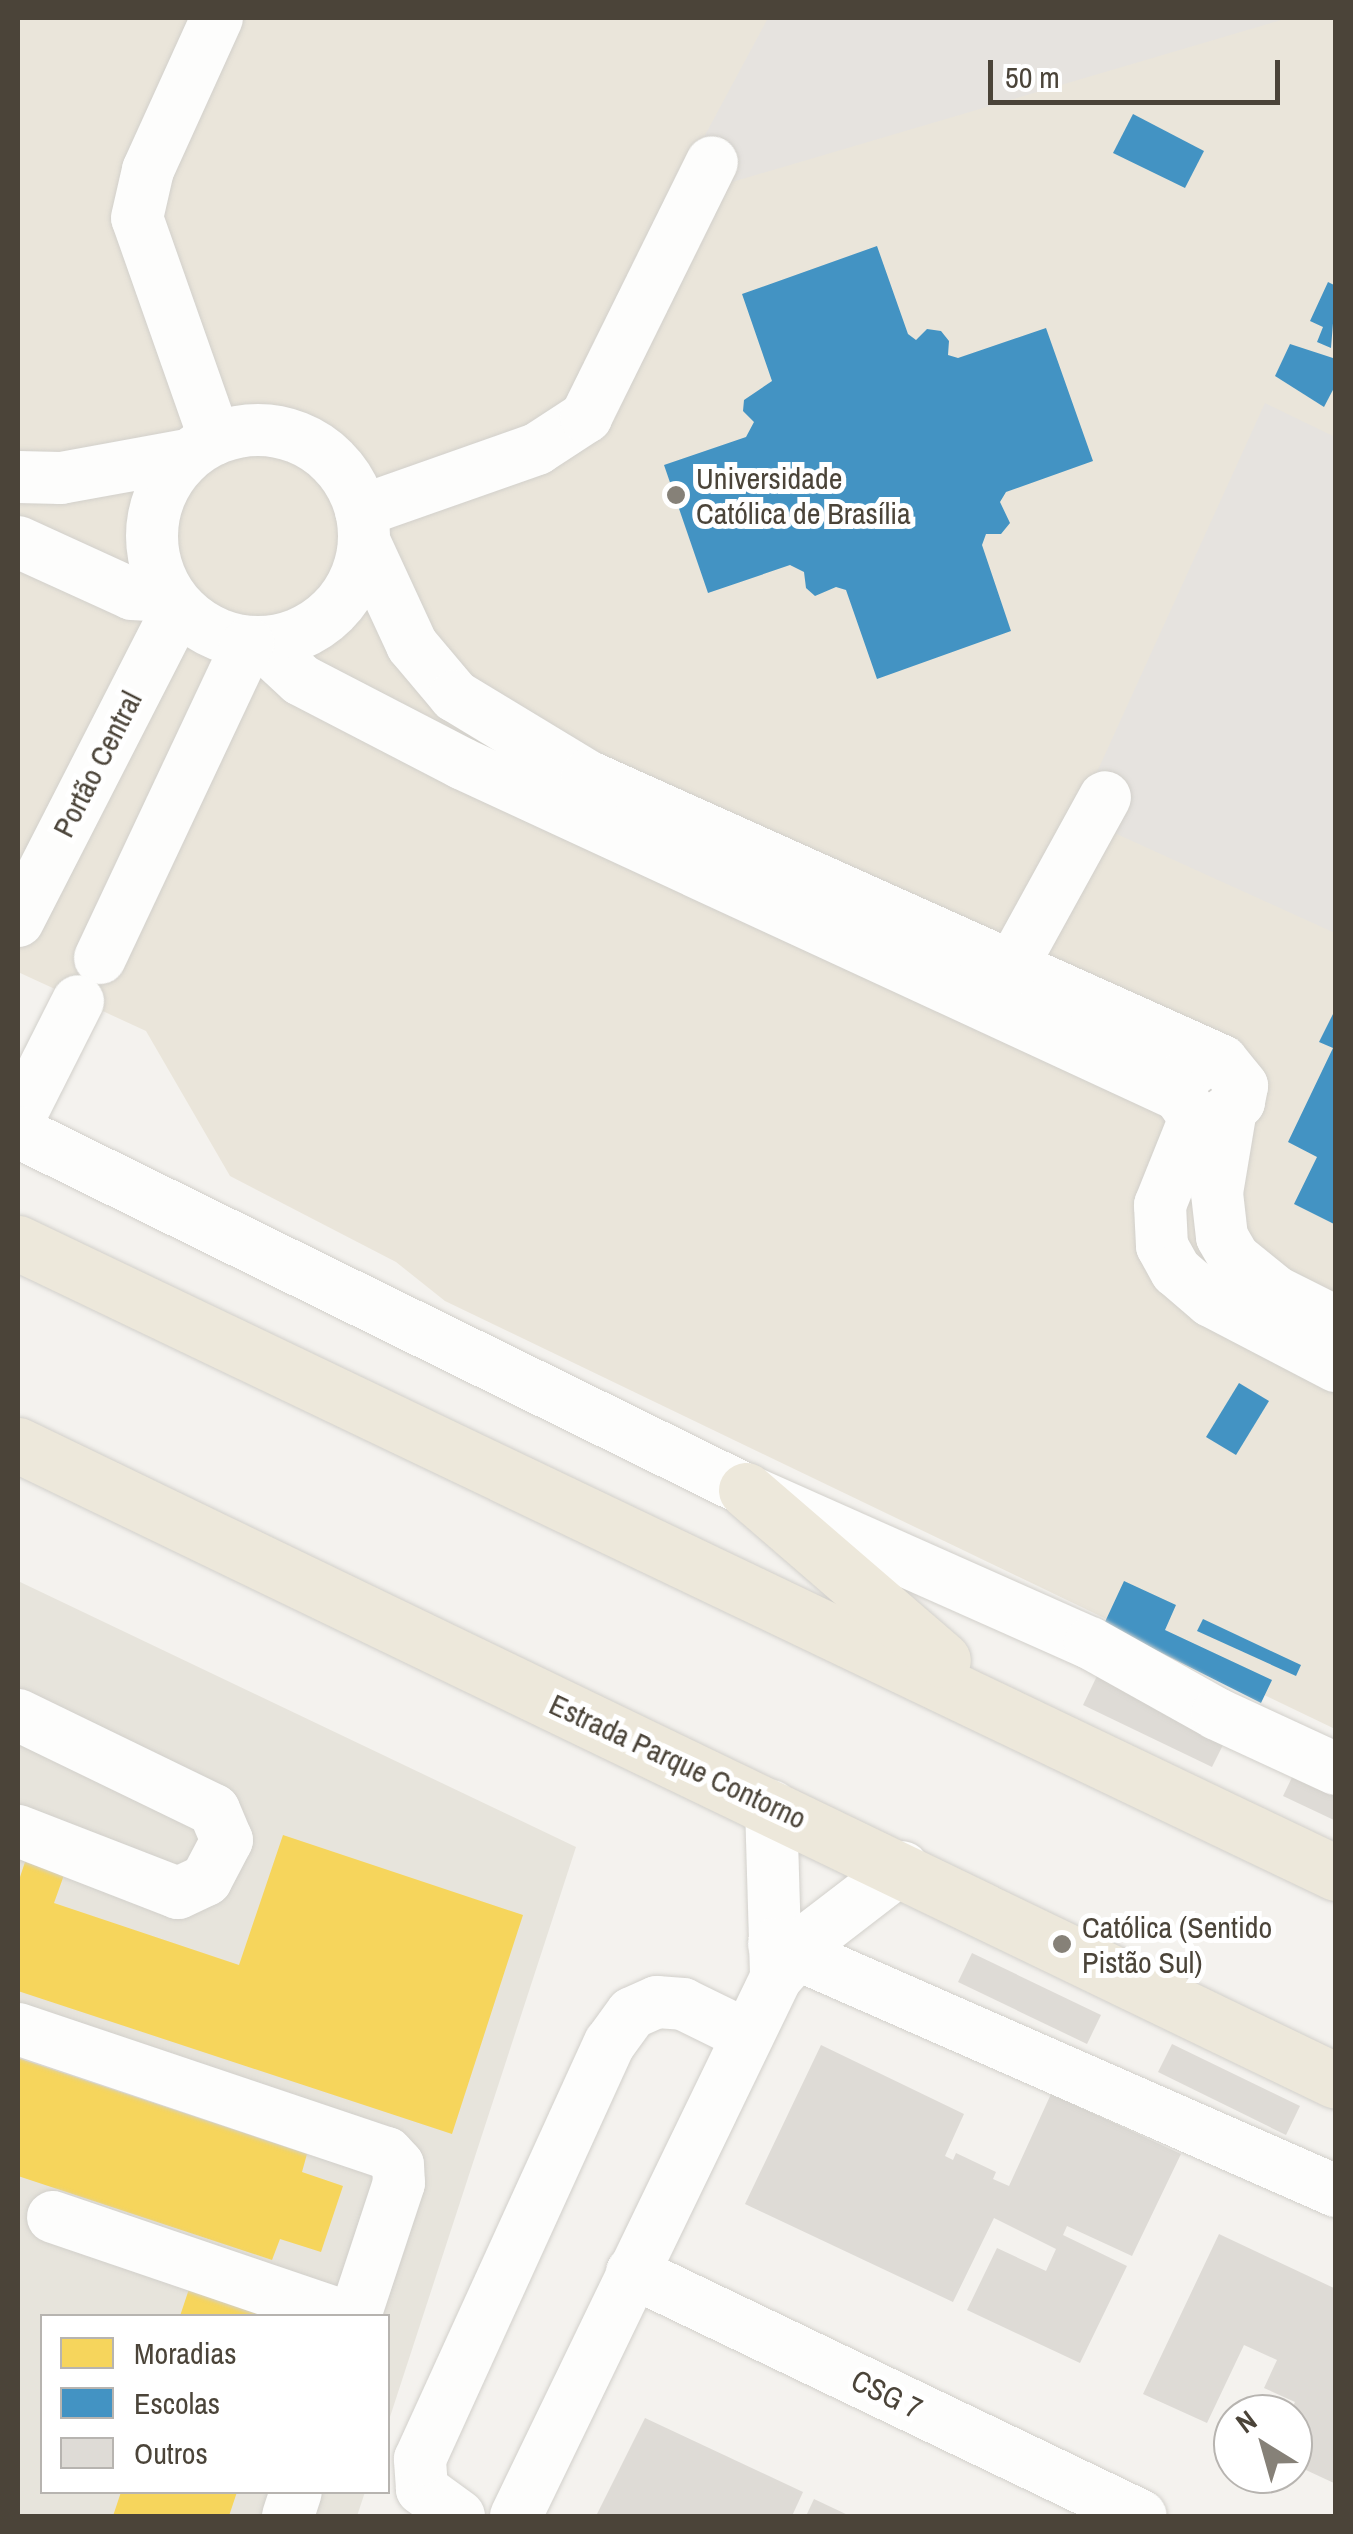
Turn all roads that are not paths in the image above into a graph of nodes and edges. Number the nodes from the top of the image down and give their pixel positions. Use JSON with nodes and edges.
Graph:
{"nodes":[{"id":1,"x":217,"y":18,"type":"edge"},
{"id":2,"x":712,"y":162,"type":"dead end"},
{"id":3,"x":201,"y":447,"type":"junction"},
{"id":4,"x":18,"y":477,"type":"edge"},
{"id":5,"x":363,"y":526,"type":"junction"},
{"id":6,"x":18,"y":542,"type":"edge"},
{"id":7,"x":174,"y":602,"type":"junction"},
{"id":8,"x":254,"y":643,"type":"junction"},
{"id":9,"x":1106,"y":797,"type":"dead end"},
{"id":10,"x":18,"y":921,"type":"edge"},
{"id":11,"x":1010,"y":970,"type":"junction"},
{"id":12,"x":1203,"y":1097,"type":"junction"},
{"id":13,"x":18,"y":1120,"type":"edge"},
{"id":14,"x":18,"y":1132,"type":"edge"},
{"id":15,"x":18,"y":1243,"type":"edge"},
{"id":16,"x":1336,"y":1322,"type":"edge"},
{"id":17,"x":1336,"y":1366,"type":"edge"},
{"id":18,"x":18,"y":1446,"type":"edge"},
{"id":19,"x":746,"y":1490,"type":"junction"},
{"id":20,"x":994,"y":1704,"type":"junction"},
{"id":21,"x":18,"y":1715,"type":"edge"},
{"id":22,"x":1336,"y":1770,"type":"edge"},
{"id":23,"x":772,"y":1806,"type":"junction"},
{"id":24,"x":18,"y":1831,"type":"edge"},
{"id":25,"x":903,"y":1868,"type":"junction"},
{"id":26,"x":1336,"y":1873,"type":"edge"},
{"id":27,"x":781,"y":1959,"type":"junction"},
{"id":28,"x":18,"y":2029,"type":"edge"},
{"id":29,"x":748,"y":2036,"type":"junction"},
{"id":30,"x":1336,"y":2081,"type":"edge"},
{"id":31,"x":1336,"y":2192,"type":"edge"},
{"id":32,"x":54,"y":2217,"type":"dead end"},
{"id":33,"x":632,"y":2272,"type":"junction"},
{"id":34,"x":337,"y":2314,"type":"edge"},
{"id":35,"x":356,"y":2314,"type":"edge"},
{"id":36,"x":459,"y":2516,"type":"edge"},
{"id":37,"x":516,"y":2516,"type":"edge"},
{"id":38,"x":1141,"y":2516,"type":"edge"}],
"edges":[{"from":1,"to":3,"type":"street"},
{"from":2,"to":5,"type":"street"},
{"from":3,"to":4,"type":"street"},
{"from":3,"to":5,"type":"street"},
{"from":3,"to":7,"type":"street"},
{"from":5,"to":8,"type":"street"},
{"from":5,"to":11,"type":"street"},
{"from":6,"to":7,"type":"street"},
{"from":7,"to":8,"type":"street"},
{"from":7,"to":10,"type":"street","name":"Portão Central"},
{"from":8,"to":12,"type":"street"},
{"from":8,"to":13,"type":"street"},
{"from":9,"to":11,"type":"street"},
{"from":11,"to":12,"type":"street"},
{"from":12,"to":16,"type":"street"},
{"from":12,"to":17,"type":"street"},
{"from":14,"to":19,"type":"street"},
{"from":15,"to":20,"type":"highway"},
{"from":18,"to":23,"type":"highway","name":"Estrada Parque Contorno"},
{"from":19,"to":20,"type":"highway"},
{"from":19,"to":22,"type":"street"},
{"from":20,"to":26,"type":"highway"},
{"from":21,"to":24,"type":"street"},
{"from":23,"to":25,"type":"highway","name":"Estrada Parque Contorno"},
{"from":23,"to":27,"type":"street"},
{"from":25,"to":27,"type":"street"},
{"from":25,"to":30,"type":"highway","name":"Estrada Parque Contorno"},
{"from":27,"to":29,"type":"street"},
{"from":27,"to":31,"type":"street"},
{"from":28,"to":35,"type":"street"},
{"from":29,"to":33,"type":"street"},
{"from":29,"to":36,"type":"street"},
{"from":32,"to":34,"type":"street"},
{"from":33,"to":37,"type":"street"},
{"from":33,"to":38,"type":"street","name":"CSG 7"}]}
